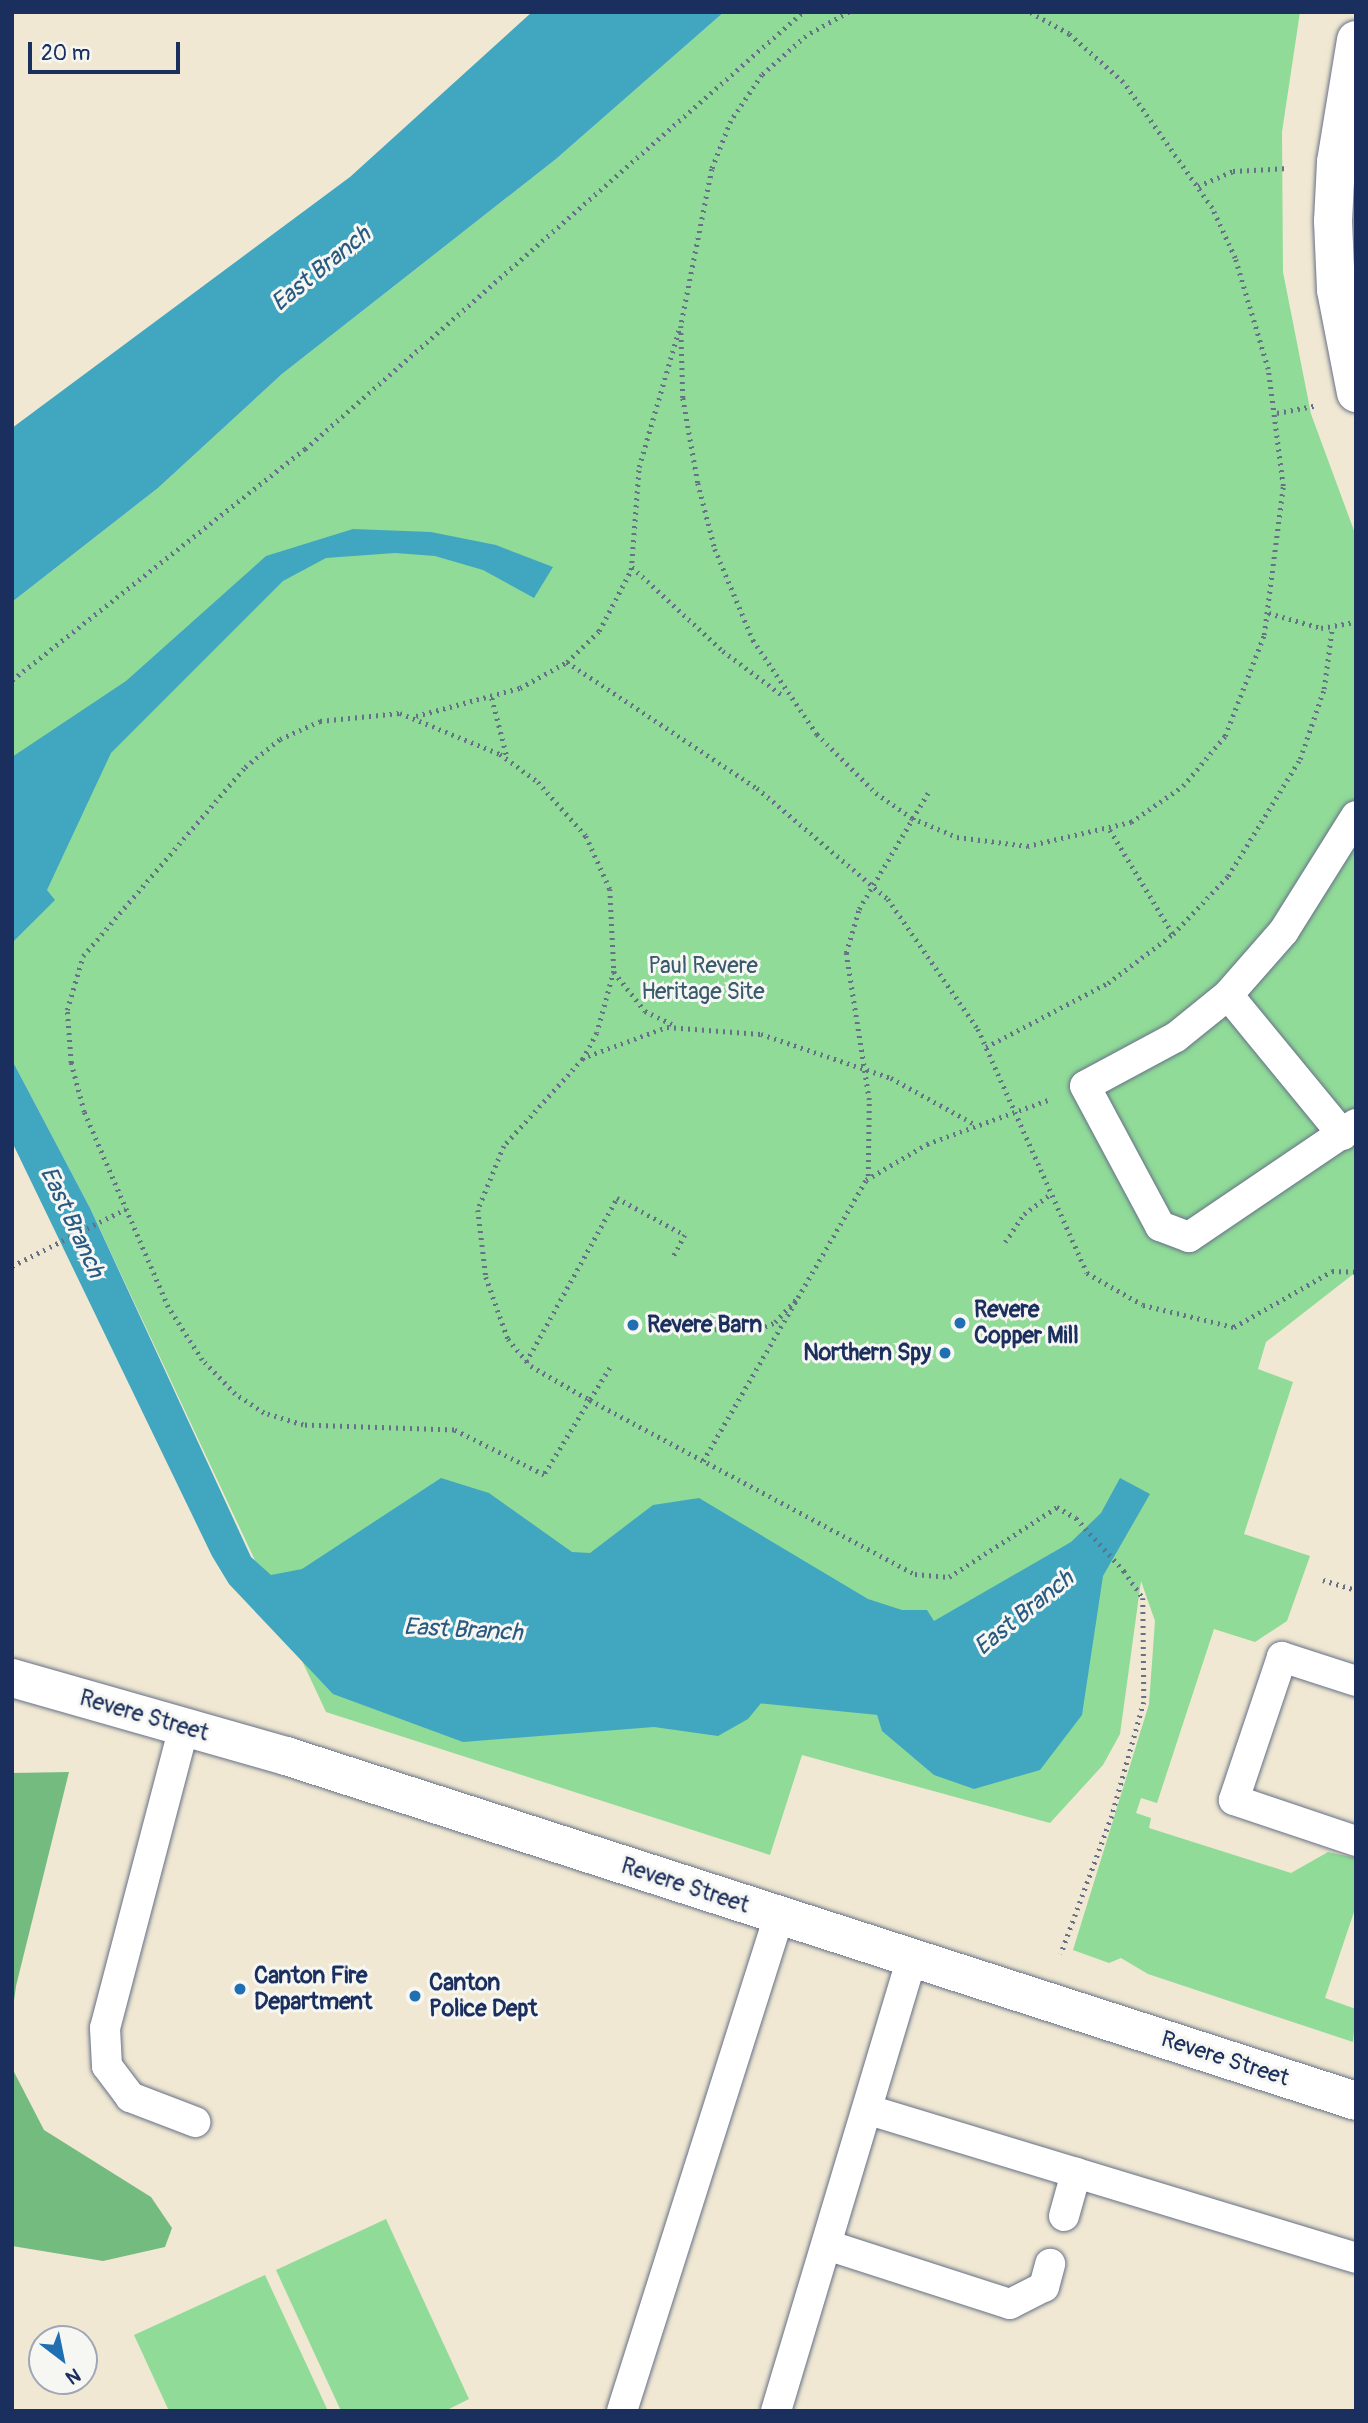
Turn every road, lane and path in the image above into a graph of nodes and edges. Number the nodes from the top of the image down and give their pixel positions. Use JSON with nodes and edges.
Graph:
{"nodes":[{"id":1,"x":803,"y":12,"type":"edge"},
{"id":2,"x":849,"y":12,"type":"edge"},
{"id":3,"x":1029,"y":12,"type":"edge"},
{"id":4,"x":1356,"y":40,"type":"edge"},
{"id":5,"x":1346,"y":162,"type":"edge"},
{"id":6,"x":1288,"y":168,"type":"dead end"},
{"id":7,"x":1198,"y":186,"type":"junction"},
{"id":8,"x":681,"y":326,"type":"junction"},
{"id":9,"x":1356,"y":393,"type":"edge"},
{"id":10,"x":1315,"y":405,"type":"dead end"},
{"id":11,"x":1277,"y":413,"type":"junction"},
{"id":12,"x":632,"y":567,"type":"junction"},
{"id":13,"x":1269,"y":613,"type":"junction"},
{"id":14,"x":1356,"y":622,"type":"edge"},
{"id":15,"x":1332,"y":628,"type":"junction"},
{"id":16,"x":567,"y":662,"type":"junction"},
{"id":17,"x":12,"y":680,"type":"edge"},
{"id":18,"x":492,"y":698,"type":"junction"},
{"id":19,"x":788,"y":700,"type":"junction"},
{"id":20,"x":412,"y":716,"type":"junction"},
{"id":21,"x":509,"y":760,"type":"junction"},
{"id":22,"x":928,"y":793,"type":"dead end"},
{"id":23,"x":912,"y":818,"type":"junction"},
{"id":24,"x":1353,"y":828,"type":"edge"},
{"id":25,"x":1110,"y":830,"type":"junction"},
{"id":26,"x":874,"y":883,"type":"junction"},
{"id":27,"x":1173,"y":934,"type":"junction"},
{"id":28,"x":614,"y":971,"type":"junction"},
{"id":29,"x":1228,"y":995,"type":"junction"},
{"id":30,"x":678,"y":1026,"type":"junction"},
{"id":31,"x":986,"y":1047,"type":"junction"},
{"id":32,"x":583,"y":1059,"type":"junction"},
{"id":33,"x":864,"y":1068,"type":"junction"},
{"id":34,"x":1085,"y":1086,"type":"junction"},
{"id":35,"x":1017,"y":1111,"type":"junction"},
{"id":36,"x":977,"y":1125,"type":"junction"},
{"id":37,"x":1349,"y":1130,"type":"edge"},
{"id":38,"x":868,"y":1177,"type":"junction"},
{"id":39,"x":1051,"y":1194,"type":"junction"},
{"id":40,"x":126,"y":1209,"type":"junction"},
{"id":41,"x":1005,"y":1242,"type":"dead end"},
{"id":42,"x":674,"y":1256,"type":"dead end"},
{"id":43,"x":12,"y":1266,"type":"edge"},
{"id":44,"x":1356,"y":1272,"type":"edge"},
{"id":45,"x":803,"y":1292,"type":"junction"},
{"id":46,"x":701,"y":1328,"type":"dead end"},
{"id":47,"x":526,"y":1362,"type":"junction"},
{"id":48,"x":610,"y":1368,"type":"dead end"},
{"id":49,"x":590,"y":1400,"type":"junction"},
{"id":50,"x":703,"y":1461,"type":"junction"},
{"id":51,"x":1323,"y":1580,"type":"dead end"},
{"id":52,"x":1356,"y":1590,"type":"edge"},
{"id":53,"x":12,"y":1678,"type":"edge"},
{"id":54,"x":1356,"y":1681,"type":"edge"},
{"id":55,"x":184,"y":1727,"type":"junction"},
{"id":56,"x":1356,"y":1841,"type":"edge"},
{"id":57,"x":779,"y":1916,"type":"junction"},
{"id":58,"x":1060,"y":1954,"type":"dead end"},
{"id":59,"x":912,"y":1959,"type":"junction"},
{"id":60,"x":1356,"y":2101,"type":"edge"},
{"id":61,"x":869,"y":2110,"type":"junction"},
{"id":62,"x":195,"y":2122,"type":"dead end"},
{"id":63,"x":1076,"y":2173,"type":"junction"},
{"id":64,"x":1063,"y":2216,"type":"dead end"},
{"id":65,"x":827,"y":2245,"type":"junction"},
{"id":66,"x":1356,"y":2258,"type":"edge"},
{"id":67,"x":1050,"y":2264,"type":"dead end"},
{"id":68,"x":622,"y":2411,"type":"edge"},
{"id":69,"x":776,"y":2411,"type":"edge"}],
"edges":[{"from":1,"to":17,"type":"path"},
{"from":2,"to":8,"type":"path"},
{"from":3,"to":7,"type":"path"},
{"from":4,"to":5,"type":"street"},
{"from":5,"to":9,"type":"street"},
{"from":6,"to":7,"type":"path"},
{"from":7,"to":11,"type":"path"},
{"from":8,"to":12,"type":"path"},
{"from":8,"to":19,"type":"path"},
{"from":10,"to":11,"type":"path"},
{"from":11,"to":13,"type":"path"},
{"from":12,"to":16,"type":"path"},
{"from":12,"to":19,"type":"path"},
{"from":13,"to":15,"type":"path"},
{"from":13,"to":25,"type":"path"},
{"from":14,"to":15,"type":"path"},
{"from":15,"to":27,"type":"path"},
{"from":16,"to":18,"type":"path"},
{"from":16,"to":26,"type":"path"},
{"from":18,"to":20,"type":"path"},
{"from":18,"to":21,"type":"path"},
{"from":19,"to":23,"type":"path"},
{"from":20,"to":21,"type":"path"},
{"from":20,"to":40,"type":"path"},
{"from":21,"to":28,"type":"path"},
{"from":22,"to":23,"type":"path"},
{"from":23,"to":25,"type":"path"},
{"from":23,"to":26,"type":"path"},
{"from":24,"to":29,"type":"lane"},
{"from":25,"to":27,"type":"path"},
{"from":26,"to":31,"type":"path"},
{"from":26,"to":33,"type":"path"},
{"from":27,"to":31,"type":"path"},
{"from":28,"to":30,"type":"path"},
{"from":28,"to":32,"type":"path"},
{"from":29,"to":34,"type":"lane"},
{"from":29,"to":37,"type":"lane"},
{"from":30,"to":32,"type":"path"},
{"from":30,"to":33,"type":"path"},
{"from":31,"to":35,"type":"path"},
{"from":32,"to":47,"type":"path"},
{"from":33,"to":36,"type":"path"},
{"from":33,"to":38,"type":"path"},
{"from":34,"to":35,"type":"path"},
{"from":34,"to":37,"type":"lane"},
{"from":35,"to":36,"type":"path"},
{"from":35,"to":39,"type":"path"},
{"from":36,"to":38,"type":"path"},
{"from":38,"to":45,"type":"path"},
{"from":39,"to":41,"type":"path"},
{"from":39,"to":44,"type":"path"},
{"from":40,"to":43,"type":"path"},
{"from":40,"to":49,"type":"path"},
{"from":42,"to":47,"type":"path"},
{"from":45,"to":46,"type":"path"},
{"from":45,"to":50,"type":"path"},
{"from":47,"to":49,"type":"path"},
{"from":48,"to":49,"type":"path"},
{"from":49,"to":50,"type":"path"},
{"from":50,"to":58,"type":"path"},
{"from":51,"to":52,"type":"path"},
{"from":53,"to":55,"type":"street","name":"Revere Street"},
{"from":54,"to":56,"type":"lane"},
{"from":55,"to":57,"type":"street","name":"Revere Street"},
{"from":55,"to":62,"type":"lane"},
{"from":57,"to":59,"type":"street","name":"Revere Street"},
{"from":57,"to":68,"type":"lane"},
{"from":59,"to":60,"type":"street","name":"Revere Street"},
{"from":59,"to":61,"type":"lane"},
{"from":61,"to":63,"type":"lane"},
{"from":61,"to":65,"type":"lane"},
{"from":63,"to":64,"type":"lane"},
{"from":63,"to":66,"type":"lane"},
{"from":65,"to":67,"type":"lane"},
{"from":65,"to":69,"type":"lane"}]}
